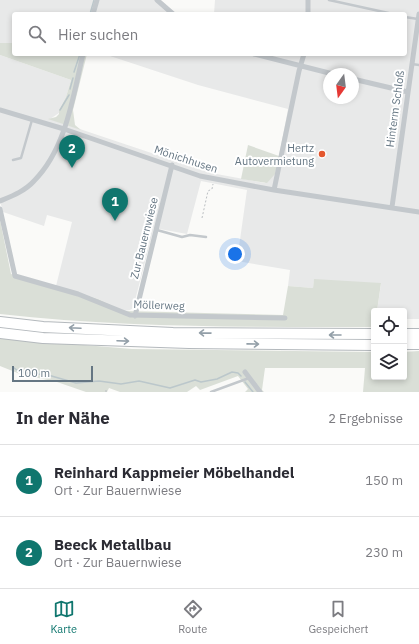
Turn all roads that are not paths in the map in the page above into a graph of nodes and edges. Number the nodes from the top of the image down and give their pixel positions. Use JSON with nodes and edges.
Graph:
{"nodes":[{"id":1,"x":97,"y":0,"type":"edge"},
{"id":2,"x":157,"y":0,"type":"edge"},
{"id":3,"x":308,"y":0,"type":"edge"},
{"id":4,"x":329,"y":0,"type":"edge"},
{"id":5,"x":94,"y":12,"type":"edge"},
{"id":6,"x":172,"y":12,"type":"edge"},
{"id":7,"x":308,"y":12,"type":"edge"},
{"id":8,"x":384,"y":12,"type":"edge"},
{"id":9,"x":407,"y":16,"type":"edge"},
{"id":10,"x":419,"y":19,"type":"edge"},
{"id":11,"x":82,"y":56,"type":"edge"},
{"id":12,"x":262,"y":56,"type":"edge"},
{"id":13,"x":304,"y":56,"type":"edge"},
{"id":14,"x":412,"y":64,"type":"junction"},
{"id":15,"x":419,"y":65,"type":"edge"},
{"id":16,"x":301,"y":66,"type":"junction"},
{"id":17,"x":323,"y":72,"type":"edge"},
{"id":18,"x":359,"y":80,"type":"edge"},
{"id":19,"x":408,"y":92,"type":"junction"},
{"id":20,"x":0,"y":110,"type":"edge"},
{"id":21,"x":32,"y":120,"type":"junction"},
{"id":22,"x":64,"y":129,"type":"junction"},
{"id":23,"x":13,"y":160,"type":"dead end"},
{"id":24,"x":172,"y":165,"type":"junction"},
{"id":25,"x":274,"y":190,"type":"junction"},
{"id":26,"x":0,"y":201,"type":"edge"},
{"id":27,"x":392,"y":207,"type":"junction"},
{"id":28,"x":0,"y":209,"type":"edge"},
{"id":29,"x":419,"y":212,"type":"edge"},
{"id":30,"x":156,"y":230,"type":"junction"},
{"id":31,"x":206,"y":237,"type":"dead end"},
{"id":32,"x":135,"y":316,"type":"junction"},
{"id":33,"x":285,"y":318,"type":"dead end"},
{"id":34,"x":0,"y":322,"type":"edge"},
{"id":35,"x":0,"y":333,"type":"edge"},
{"id":36,"x":371,"y":334,"type":"edge"},
{"id":37,"x":407,"y":334,"type":"edge"},
{"id":38,"x":419,"y":334,"type":"edge"},
{"id":39,"x":407,"y":344,"type":"edge"},
{"id":40,"x":419,"y":344,"type":"edge"},
{"id":41,"x":371,"y":345,"type":"edge"},
{"id":42,"x":245,"y":372,"type":"dead end"},
{"id":43,"x":249,"y":378,"type":"junction"},
{"id":44,"x":211,"y":392,"type":"edge"},
{"id":45,"x":260,"y":392,"type":"edge"}],
"edges":[{"from":1,"to":5,"type":"street"},
{"from":2,"to":6,"type":"street"},
{"from":3,"to":7,"type":"street"},
{"from":4,"to":8,"type":"lane"},
{"from":9,"to":10,"type":"lane"},
{"from":10,"to":14,"type":"street","name":"Hinterm Schloß"},
{"from":11,"to":22,"type":"street"},
{"from":12,"to":16,"type":"street"},
{"from":13,"to":16,"type":"street"},
{"from":14,"to":15,"type":"lane"},
{"from":14,"to":19,"type":"street","name":"Hinterm Schloß"},
{"from":16,"to":17,"type":"street"},
{"from":16,"to":25,"type":"street"},
{"from":18,"to":19,"type":"street"},
{"from":19,"to":27,"type":"street","name":"Hinterm Schloß"},
{"from":20,"to":21,"type":"street","name":"Mönichhusen"},
{"from":21,"to":22,"type":"street","name":"Mönichhusen"},
{"from":21,"to":23,"type":"lane"},
{"from":22,"to":24,"type":"street","name":"Mönichhusen"},
{"from":22,"to":26,"type":"street"},
{"from":24,"to":25,"type":"street","name":"Mönichhusen"},
{"from":24,"to":30,"type":"street","name":"Zur Bauernwiese"},
{"from":25,"to":27,"type":"street","name":"Mönichhusen"},
{"from":27,"to":29,"type":"street","name":"Mönichhusen"},
{"from":28,"to":32,"type":"street","name":"Möllerweg"},
{"from":30,"to":31,"type":"lane"},
{"from":30,"to":32,"type":"street","name":"Zur Bauernwiese"},
{"from":32,"to":33,"type":"street","name":"Möllerweg"},
{"from":36,"to":34,"type":"highway","one_way":true},
{"from":35,"to":41,"type":"highway","one_way":true},
{"from":37,"to":38,"type":"highway"},
{"from":39,"to":40,"type":"highway"},
{"from":42,"to":43,"type":"street"},
{"from":43,"to":44,"type":"lane"},
{"from":43,"to":45,"type":"street"}]}
